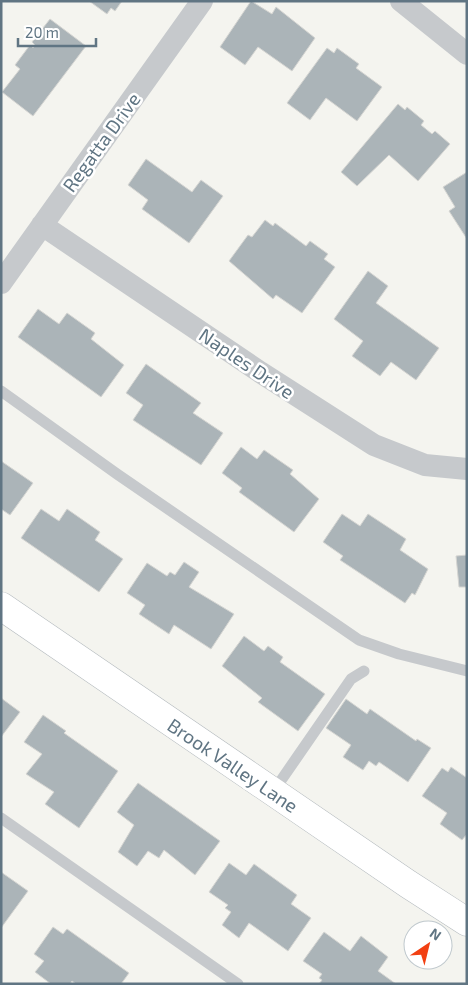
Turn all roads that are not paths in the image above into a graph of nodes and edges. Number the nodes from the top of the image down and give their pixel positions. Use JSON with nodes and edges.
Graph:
{"nodes":[{"id":1,"x":202,"y":1,"type":"edge"},
{"id":2,"x":401,"y":1,"type":"edge"},
{"id":3,"x":467,"y":54,"type":"edge"},
{"id":4,"x":42,"y":225,"type":"junction"},
{"id":5,"x":1,"y":283,"type":"edge"},
{"id":6,"x":1,"y":391,"type":"edge"},
{"id":7,"x":467,"y":469,"type":"edge"},
{"id":8,"x":1,"y":606,"type":"edge"},
{"id":9,"x":364,"y":671,"type":"dead end"},
{"id":10,"x":467,"y":671,"type":"edge"},
{"id":11,"x":273,"y":792,"type":"junction"},
{"id":12,"x":1,"y":818,"type":"edge"},
{"id":13,"x":467,"y":922,"type":"edge"},
{"id":14,"x":238,"y":984,"type":"edge"}],
"edges":[{"from":1,"to":4,"type":"street","name":"Regatta Drive"},
{"from":2,"to":3,"type":"street"},
{"from":4,"to":5,"type":"street","name":"Regatta Drive"},
{"from":4,"to":7,"type":"street","name":"Naples Drive"},
{"from":6,"to":10,"type":"lane"},
{"from":8,"to":11,"type":"street","name":"Brook Valley Lane"},
{"from":9,"to":11,"type":"lane"},
{"from":11,"to":13,"type":"street","name":"Brook Valley Lane"},
{"from":12,"to":14,"type":"lane"}]}
